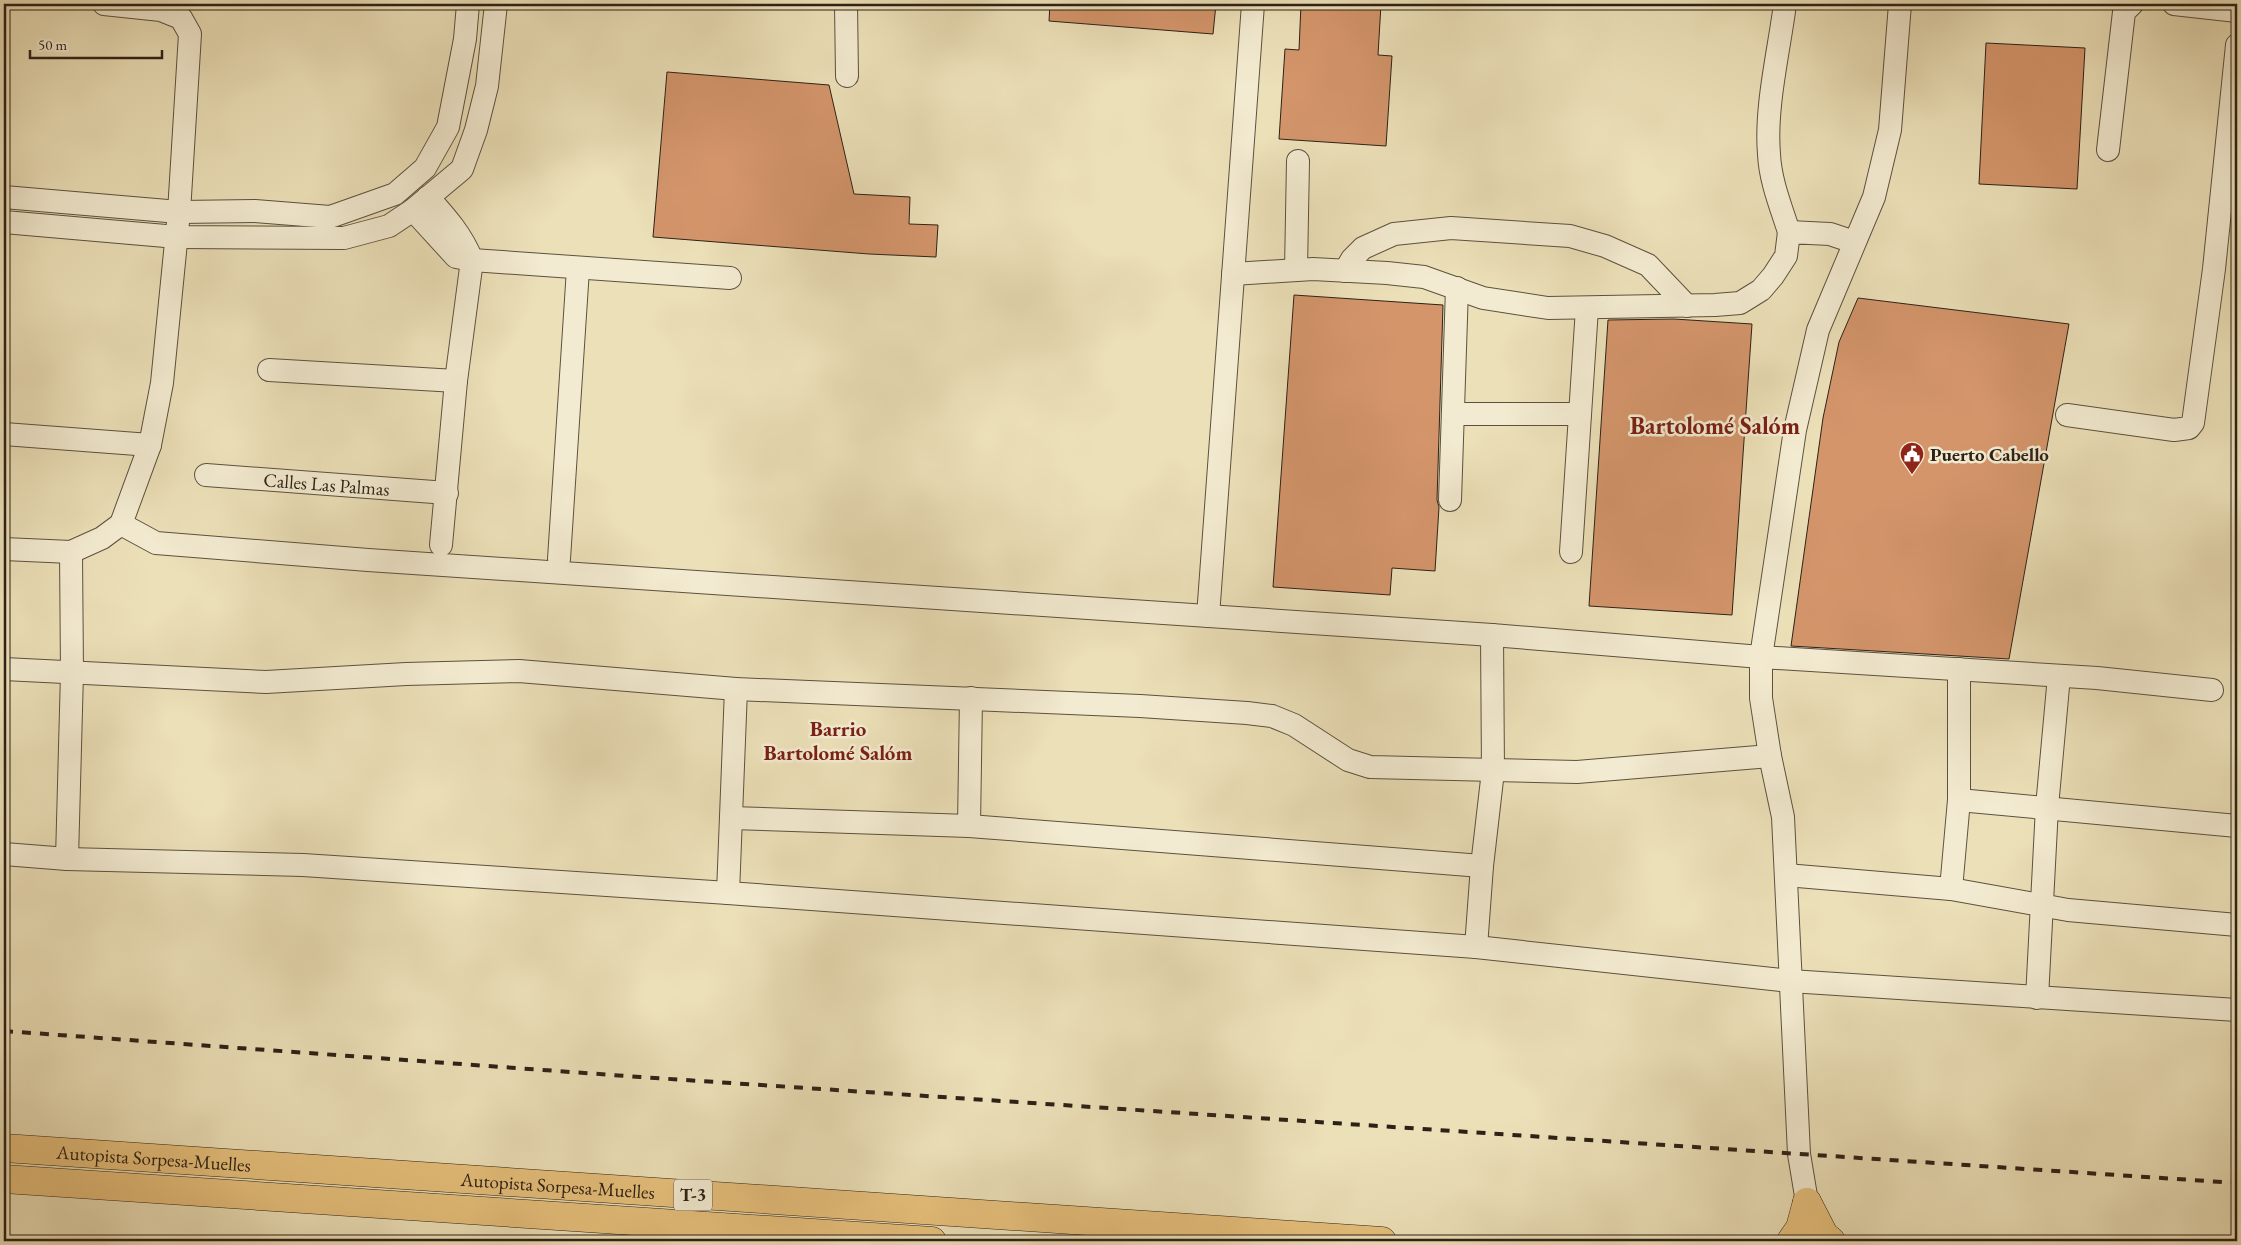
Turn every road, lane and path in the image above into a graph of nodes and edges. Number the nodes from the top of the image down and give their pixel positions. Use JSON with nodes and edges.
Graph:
{"nodes":[{"id":1,"x":104,"y":4,"type":"edge"},
{"id":2,"x":468,"y":4,"type":"edge"},
{"id":3,"x":496,"y":4,"type":"edge"},
{"id":4,"x":846,"y":4,"type":"edge"},
{"id":5,"x":1253,"y":4,"type":"edge"},
{"id":6,"x":1785,"y":4,"type":"edge"},
{"id":7,"x":1900,"y":4,"type":"edge"},
{"id":8,"x":2132,"y":4,"type":"edge"},
{"id":9,"x":2174,"y":4,"type":"edge"},
{"id":10,"x":2237,"y":11,"type":"edge"},
{"id":11,"x":2237,"y":45,"type":"edge"},
{"id":12,"x":847,"y":76,"type":"dead end"},
{"id":13,"x":2108,"y":150,"type":"dead end"},
{"id":14,"x":1298,"y":161,"type":"dead end"},
{"id":15,"x":4,"y":197,"type":"edge"},
{"id":16,"x":421,"y":204,"type":"junction"},
{"id":17,"x":179,"y":212,"type":"junction"},
{"id":18,"x":4,"y":222,"type":"edge"},
{"id":19,"x":1789,"y":232,"type":"junction"},
{"id":20,"x":177,"y":237,"type":"junction"},
{"id":21,"x":1854,"y":242,"type":"junction"},
{"id":22,"x":472,"y":260,"type":"junction"},
{"id":23,"x":578,"y":268,"type":"junction"},
{"id":24,"x":1296,"y":270,"type":"junction"},
{"id":25,"x":1345,"y":270,"type":"junction"},
{"id":26,"x":1233,"y":274,"type":"junction"},
{"id":27,"x":730,"y":278,"type":"dead end"},
{"id":28,"x":1457,"y":288,"type":"junction"},
{"id":29,"x":1687,"y":306,"type":"junction"},
{"id":30,"x":1587,"y":308,"type":"junction"},
{"id":31,"x":269,"y":370,"type":"dead end"},
{"id":32,"x":456,"y":381,"type":"junction"},
{"id":33,"x":1453,"y":414,"type":"junction"},
{"id":34,"x":1580,"y":414,"type":"junction"},
{"id":35,"x":2067,"y":415,"type":"dead end"},
{"id":36,"x":4,"y":434,"type":"edge"},
{"id":37,"x":150,"y":445,"type":"junction"},
{"id":38,"x":206,"y":475,"type":"dead end"},
{"id":39,"x":447,"y":493,"type":"junction"},
{"id":40,"x":1450,"y":500,"type":"dead end"},
{"id":41,"x":121,"y":524,"type":"junction"},
{"id":42,"x":442,"y":545,"type":"dead end"},
{"id":43,"x":4,"y":549,"type":"edge"},
{"id":44,"x":71,"y":552,"type":"junction"},
{"id":45,"x":1571,"y":552,"type":"dead end"},
{"id":46,"x":559,"y":559,"type":"dead end"},
{"id":47,"x":1208,"y":616,"type":"junction"},
{"id":48,"x":1492,"y":635,"type":"junction"},
{"id":49,"x":1760,"y":657,"type":"junction"},
{"id":50,"x":4,"y":669,"type":"edge"},
{"id":51,"x":1959,"y":669,"type":"junction"},
{"id":52,"x":72,"y":673,"type":"junction"},
{"id":53,"x":2059,"y":676,"type":"junction"},
{"id":54,"x":736,"y":689,"type":"junction"},
{"id":55,"x":2212,"y":690,"type":"dead end"},
{"id":56,"x":971,"y":698,"type":"junction"},
{"id":57,"x":1770,"y":756,"type":"junction"},
{"id":58,"x":1493,"y":771,"type":"junction"},
{"id":59,"x":1959,"y":800,"type":"junction"},
{"id":60,"x":2047,"y":807,"type":"junction"},
{"id":61,"x":731,"y":818,"type":"junction"},
{"id":62,"x":969,"y":826,"type":"junction"},
{"id":63,"x":2237,"y":826,"type":"edge"},
{"id":64,"x":4,"y":854,"type":"edge"},
{"id":65,"x":67,"y":859,"type":"junction"},
{"id":66,"x":1482,"y":866,"type":"junction"},
{"id":67,"x":1786,"y":876,"type":"junction"},
{"id":68,"x":1951,"y":889,"type":"junction"},
{"id":69,"x":728,"y":893,"type":"junction"},
{"id":70,"x":2042,"y":904,"type":"junction"},
{"id":71,"x":2237,"y":925,"type":"edge"},
{"id":72,"x":1476,"y":947,"type":"junction"},
{"id":73,"x":1790,"y":981,"type":"junction"},
{"id":74,"x":2038,"y":998,"type":"junction"},
{"id":75,"x":2237,"y":1010,"type":"edge"},
{"id":76,"x":4,"y":1148,"type":"edge"},
{"id":77,"x":4,"y":1179,"type":"edge"},
{"id":78,"x":1807,"y":1202,"type":"junction"},
{"id":79,"x":932,"y":1241,"type":"edge"},
{"id":80,"x":1382,"y":1241,"type":"edge"},
{"id":81,"x":1791,"y":1241,"type":"edge"},
{"id":82,"x":1831,"y":1241,"type":"edge"}],
"edges":[{"from":1,"to":17,"type":"street"},
{"from":2,"to":17,"type":"street"},
{"from":3,"to":16,"type":"street"},
{"from":4,"to":12,"type":"street"},
{"from":5,"to":26,"type":"street"},
{"from":6,"to":19,"type":"street"},
{"from":7,"to":21,"type":"street"},
{"from":8,"to":13,"type":"street"},
{"from":9,"to":10,"type":"street"},
{"from":11,"to":35,"type":"street"},
{"from":14,"to":24,"type":"street"},
{"from":15,"to":17,"type":"street"},
{"from":16,"to":20,"type":"street"},
{"from":16,"to":22,"type":"street"},
{"from":17,"to":20,"type":"street"},
{"from":18,"to":20,"type":"street"},
{"from":19,"to":21,"type":"street"},
{"from":19,"to":29,"type":"street"},
{"from":20,"to":37,"type":"street"},
{"from":21,"to":49,"type":"street"},
{"from":22,"to":23,"type":"street"},
{"from":22,"to":32,"type":"street"},
{"from":23,"to":27,"type":"street"},
{"from":23,"to":46,"type":"street"},
{"from":24,"to":25,"type":"street"},
{"from":24,"to":26,"type":"street"},
{"from":25,"to":28,"type":"street"},
{"from":25,"to":29,"type":"street"},
{"from":26,"to":47,"type":"street"},
{"from":28,"to":30,"type":"street"},
{"from":28,"to":33,"type":"street"},
{"from":29,"to":30,"type":"street"},
{"from":30,"to":34,"type":"street"},
{"from":31,"to":32,"type":"street"},
{"from":32,"to":39,"type":"street"},
{"from":33,"to":34,"type":"street"},
{"from":33,"to":40,"type":"street"},
{"from":34,"to":45,"type":"street"},
{"from":36,"to":37,"type":"street"},
{"from":37,"to":41,"type":"street"},
{"from":38,"to":39,"type":"street","name":"Calles Las Palmas"},
{"from":39,"to":42,"type":"street"},
{"from":41,"to":44,"type":"street"},
{"from":41,"to":47,"type":"street"},
{"from":43,"to":44,"type":"street"},
{"from":44,"to":52,"type":"street"},
{"from":47,"to":48,"type":"street"},
{"from":48,"to":49,"type":"street"},
{"from":48,"to":58,"type":"street"},
{"from":49,"to":51,"type":"street"},
{"from":49,"to":57,"type":"street"},
{"from":50,"to":52,"type":"street"},
{"from":51,"to":53,"type":"street"},
{"from":51,"to":59,"type":"street"},
{"from":52,"to":54,"type":"street"},
{"from":52,"to":65,"type":"street"},
{"from":53,"to":55,"type":"street"},
{"from":53,"to":60,"type":"street"},
{"from":54,"to":56,"type":"street"},
{"from":54,"to":61,"type":"street"},
{"from":56,"to":58,"type":"street"},
{"from":56,"to":62,"type":"street"},
{"from":57,"to":58,"type":"street"},
{"from":57,"to":67,"type":"street"},
{"from":58,"to":66,"type":"street"},
{"from":59,"to":60,"type":"street"},
{"from":59,"to":68,"type":"street"},
{"from":60,"to":63,"type":"street"},
{"from":60,"to":70,"type":"street"},
{"from":61,"to":62,"type":"street"},
{"from":61,"to":69,"type":"street"},
{"from":62,"to":66,"type":"street"},
{"from":64,"to":65,"type":"street"},
{"from":65,"to":69,"type":"street"},
{"from":66,"to":72,"type":"street"},
{"from":67,"to":68,"type":"street"},
{"from":67,"to":73,"type":"street"},
{"from":68,"to":70,"type":"street"},
{"from":69,"to":72,"type":"street"},
{"from":70,"to":71,"type":"street"},
{"from":70,"to":74,"type":"street"},
{"from":72,"to":73,"type":"street"},
{"from":73,"to":74,"type":"street"},
{"from":73,"to":78,"type":"street"},
{"from":74,"to":75,"type":"street"},
{"from":76,"to":80,"type":"main road","name":"Autopista Sorpesa-Muelles","number":"T-3"},
{"from":77,"to":79,"type":"main road","name":"Autopista Sorpesa-Muelles","number":"T-3"},
{"from":78,"to":81,"type":"main road"},
{"from":78,"to":82,"type":"main road"}]}
